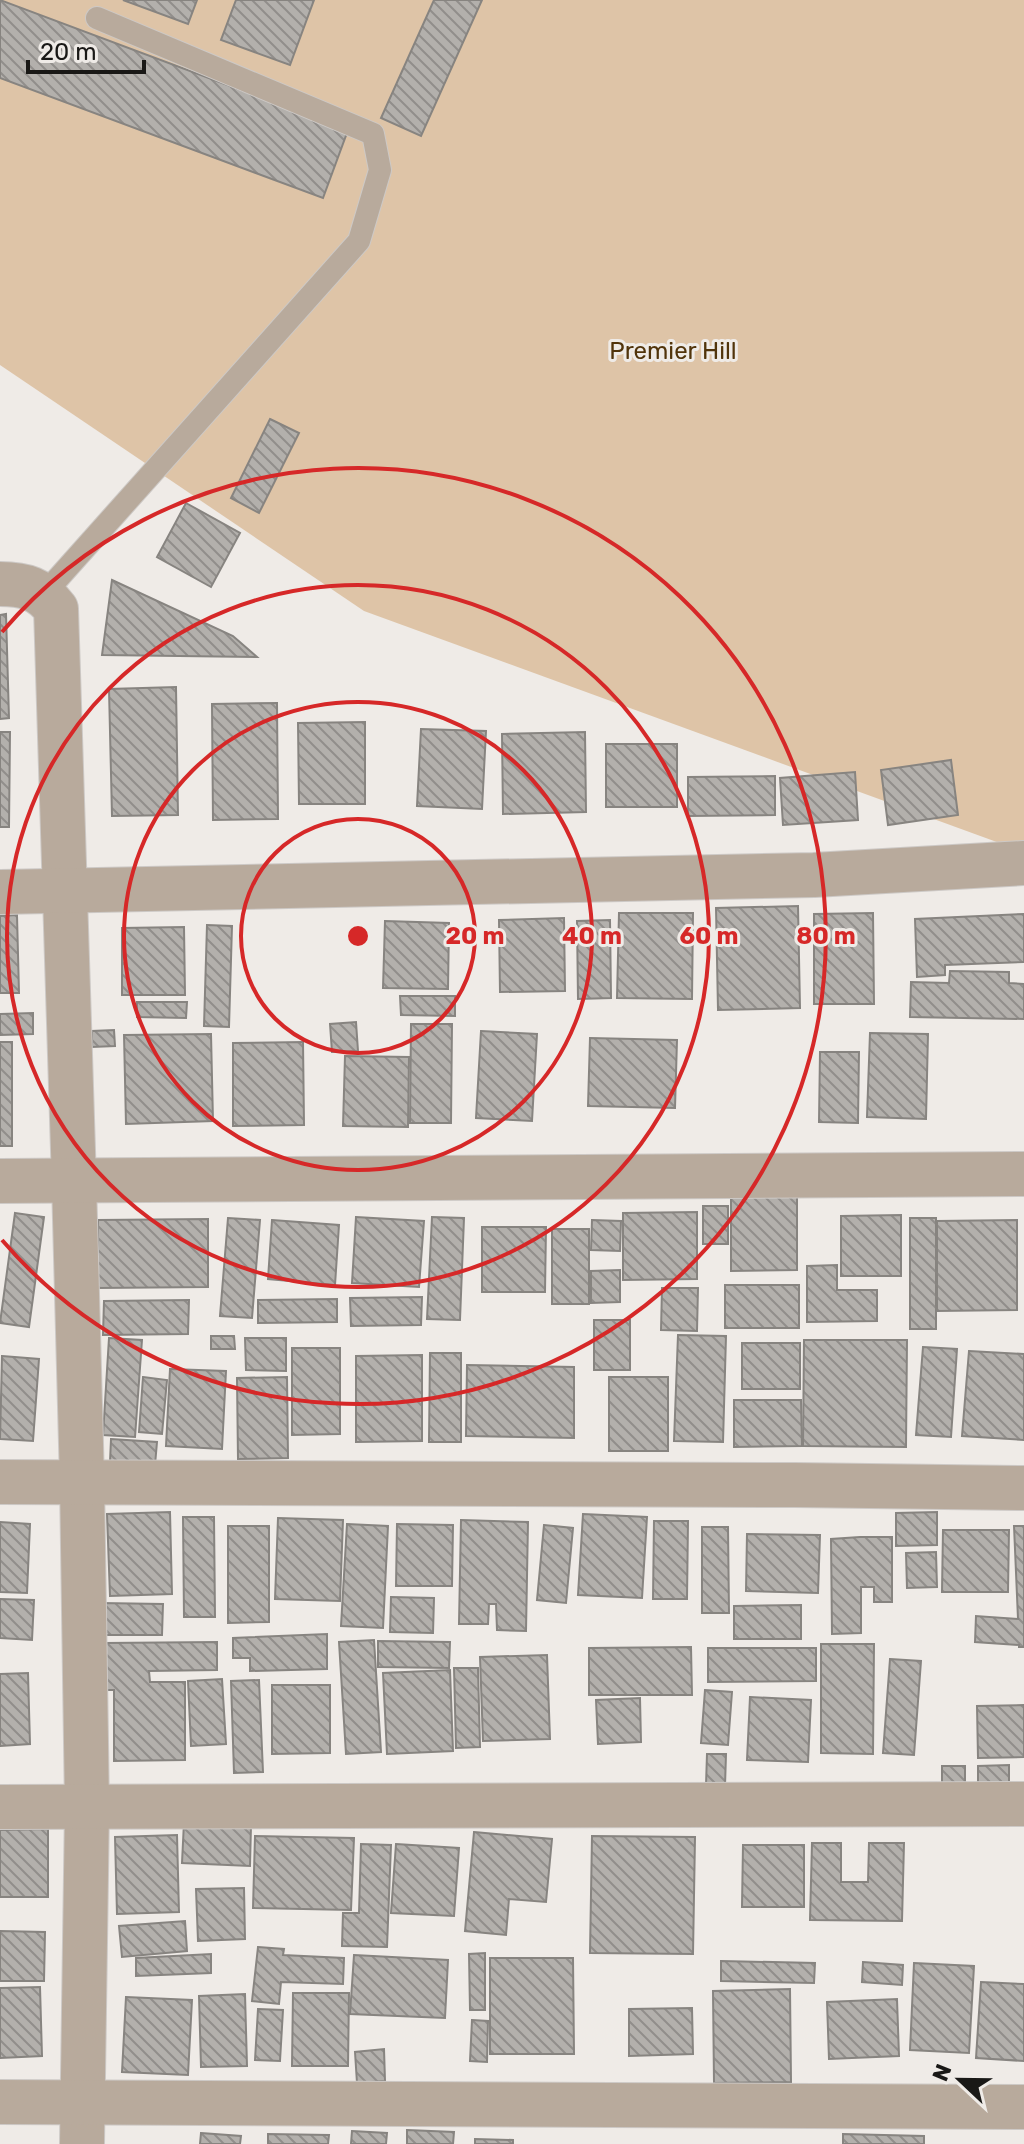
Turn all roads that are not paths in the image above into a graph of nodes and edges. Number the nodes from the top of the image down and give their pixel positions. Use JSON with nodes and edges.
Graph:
{"nodes":[{"id":1,"x":97,"y":18,"type":"dead end"},
{"id":2,"x":0,"y":584,"type":"edge"},
{"id":3,"x":44,"y":594,"type":"junction"},
{"id":4,"x":1024,"y":863,"type":"edge"},
{"id":5,"x":0,"y":892,"type":"edge"},
{"id":6,"x":65,"y":892,"type":"junction"},
{"id":7,"x":1024,"y":1174,"type":"edge"},
{"id":8,"x":0,"y":1181,"type":"edge"},
{"id":9,"x":74,"y":1182,"type":"junction"},
{"id":10,"x":82,"y":1481,"type":"junction"},
{"id":11,"x":0,"y":1482,"type":"edge"},
{"id":12,"x":1024,"y":1488,"type":"edge"},
{"id":13,"x":1024,"y":1804,"type":"edge"},
{"id":14,"x":0,"y":1807,"type":"edge"},
{"id":15,"x":87,"y":1807,"type":"junction"},
{"id":16,"x":81,"y":2101,"type":"junction"},
{"id":17,"x":0,"y":2102,"type":"edge"},
{"id":18,"x":1024,"y":2107,"type":"edge"},
{"id":19,"x":82,"y":2144,"type":"edge"}],
"edges":[{"from":1,"to":3,"type":"lane"},
{"from":2,"to":3,"type":"street"},
{"from":3,"to":6,"type":"street"},
{"from":4,"to":6,"type":"street"},
{"from":5,"to":6,"type":"street"},
{"from":6,"to":9,"type":"street"},
{"from":7,"to":9,"type":"street"},
{"from":8,"to":9,"type":"street"},
{"from":9,"to":10,"type":"street"},
{"from":10,"to":11,"type":"street"},
{"from":10,"to":12,"type":"street"},
{"from":10,"to":15,"type":"street"},
{"from":13,"to":15,"type":"street"},
{"from":14,"to":15,"type":"street"},
{"from":15,"to":16,"type":"street"},
{"from":16,"to":17,"type":"street"},
{"from":16,"to":18,"type":"street"},
{"from":16,"to":19,"type":"street"}]}
